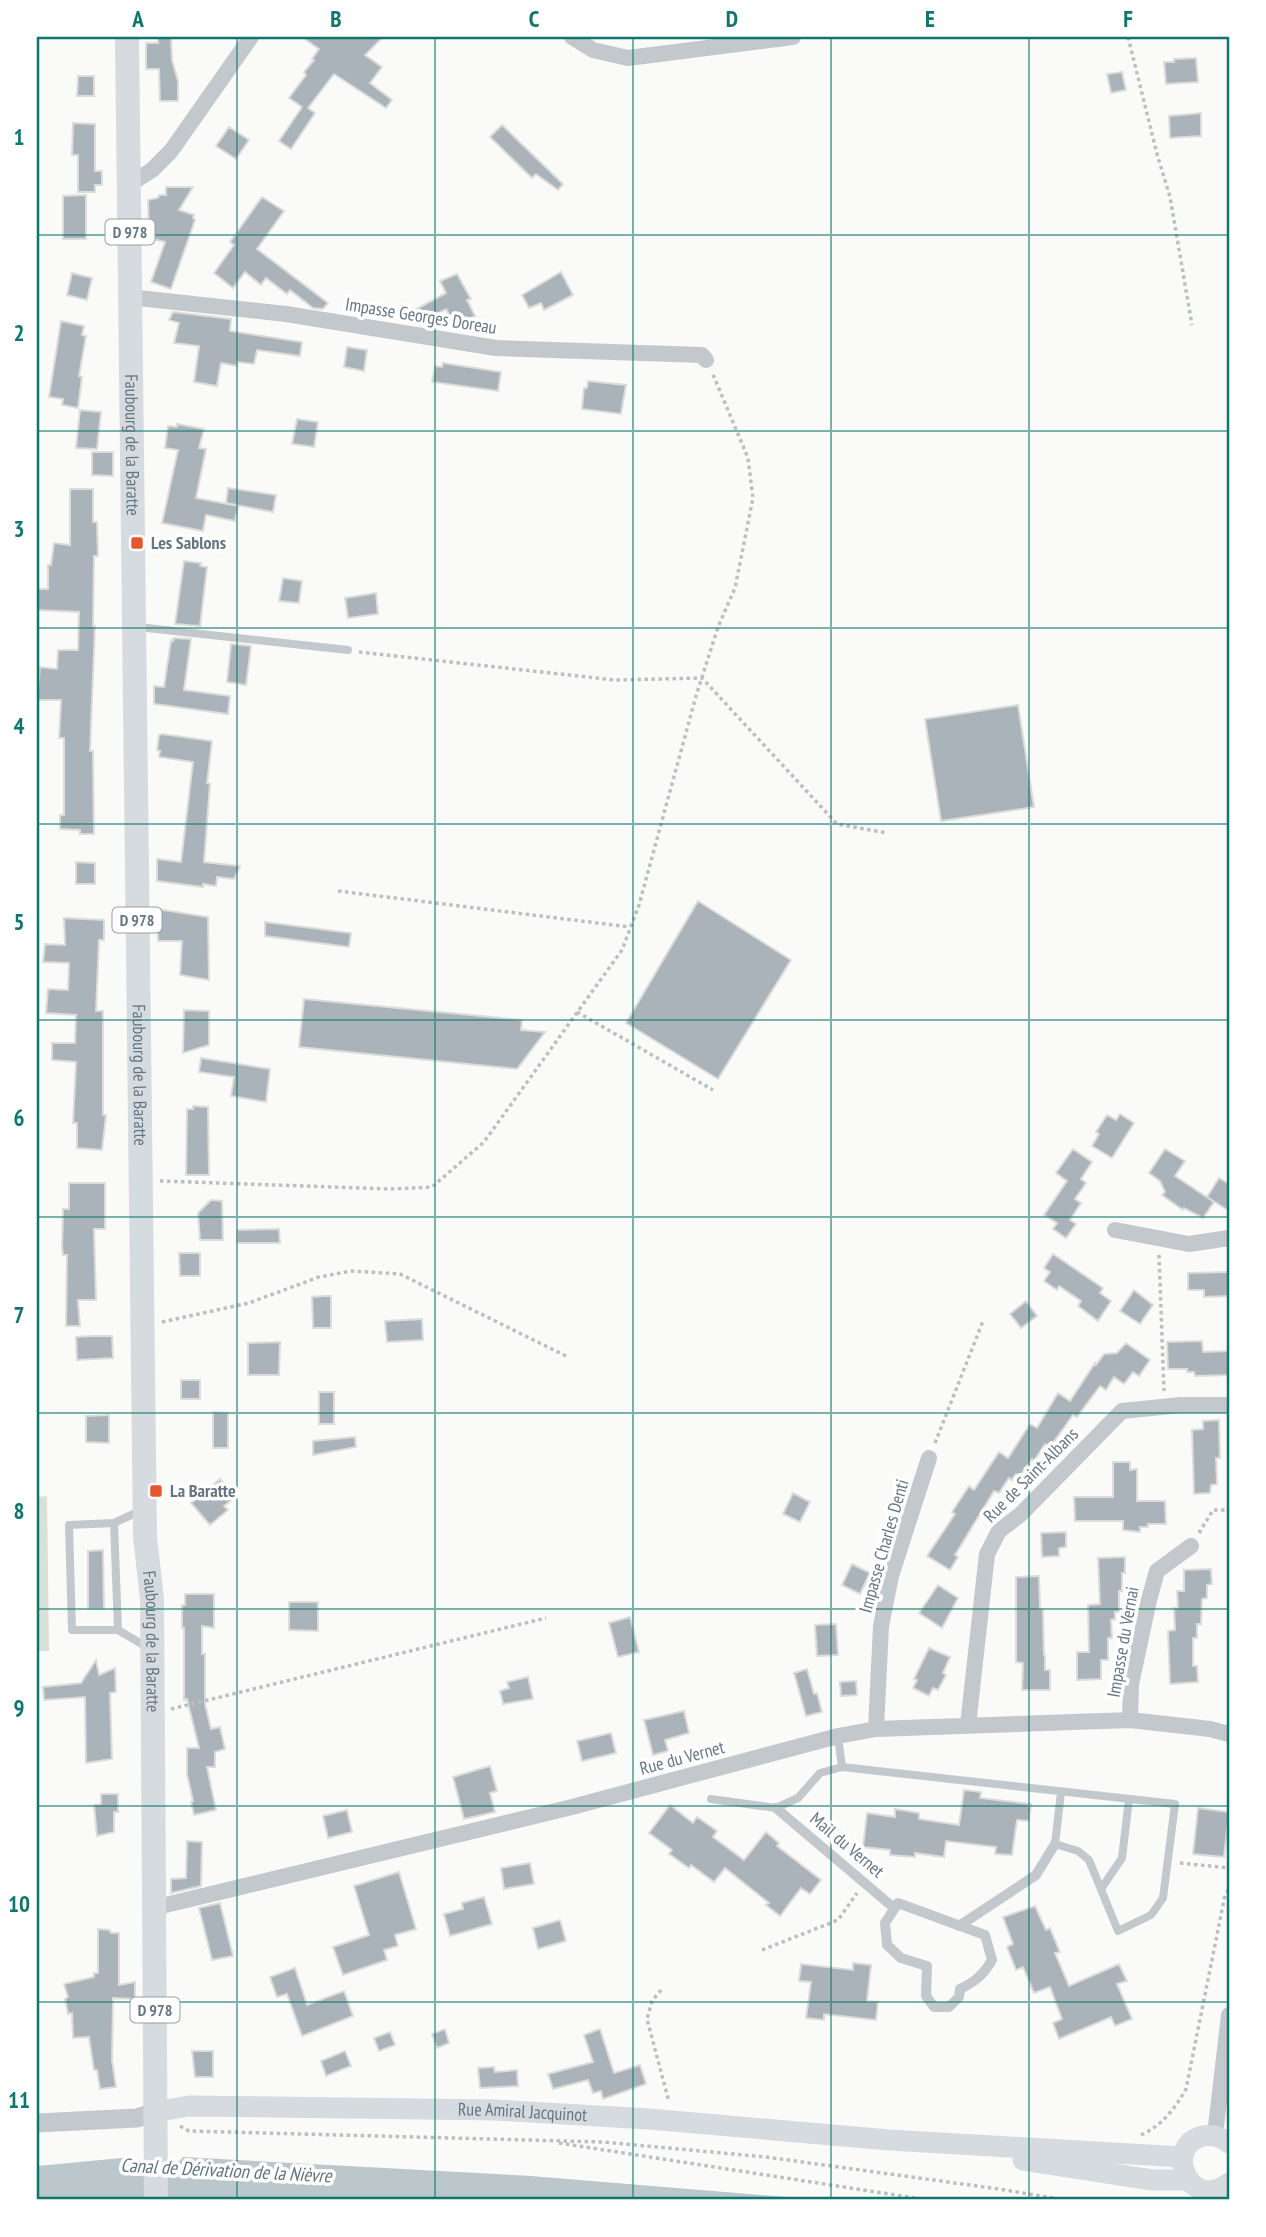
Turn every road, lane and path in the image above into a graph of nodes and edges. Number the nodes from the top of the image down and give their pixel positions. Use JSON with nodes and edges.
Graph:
{"nodes":[{"id":1,"x":127,"y":37,"type":"edge"},
{"id":2,"x":251,"y":37,"type":"edge"},
{"id":3,"x":572,"y":37,"type":"edge"},
{"id":4,"x":793,"y":37,"type":"edge"},
{"id":5,"x":1128,"y":37,"type":"edge"},
{"id":6,"x":130,"y":184,"type":"junction"},
{"id":7,"x":130,"y":297,"type":"junction"},
{"id":8,"x":1192,"y":325,"type":"dead end"},
{"id":9,"x":706,"y":360,"type":"joint"},
{"id":10,"x":134,"y":627,"type":"junction"},
{"id":11,"x":348,"y":650,"type":"joint"},
{"id":12,"x":702,"y":678,"type":"junction"},
{"id":13,"x":887,"y":833,"type":"dead end"},
{"id":14,"x":338,"y":891,"type":"dead end"},
{"id":15,"x":630,"y":927,"type":"junction"},
{"id":16,"x":577,"y":1012,"type":"junction"},
{"id":17,"x":713,"y":1090,"type":"dead end"},
{"id":18,"x":140,"y":1180,"type":"junction"},
{"id":19,"x":1115,"y":1230,"type":"dead end"},
{"id":20,"x":1159,"y":1238,"type":"junction"},
{"id":21,"x":1229,"y":1238,"type":"edge"},
{"id":22,"x":983,"y":1321,"type":"dead end"},
{"id":23,"x":142,"y":1326,"type":"junction"},
{"id":24,"x":568,"y":1357,"type":"dead end"},
{"id":25,"x":1229,"y":1405,"type":"edge"},
{"id":26,"x":1165,"y":1407,"type":"junction"},
{"id":27,"x":929,"y":1458,"type":"joint"},
{"id":28,"x":145,"y":1508,"type":"junction"},
{"id":29,"x":1229,"y":1510,"type":"edge"},
{"id":30,"x":114,"y":1523,"type":"junction"},
{"id":31,"x":1191,"y":1546,"type":"joint"},
{"id":32,"x":546,"y":1618,"type":"dead end"},
{"id":33,"x":118,"y":1630,"type":"junction"},
{"id":34,"x":152,"y":1650,"type":"junction"},
{"id":35,"x":152,"y":1714,"type":"junction"},
{"id":36,"x":1130,"y":1720,"type":"junction"},
{"id":37,"x":968,"y":1725,"type":"junction"},
{"id":38,"x":876,"y":1728,"type":"junction"},
{"id":39,"x":1229,"y":1734,"type":"edge"},
{"id":40,"x":838,"y":1736,"type":"junction"},
{"id":41,"x":842,"y":1767,"type":"junction"},
{"id":42,"x":1061,"y":1791,"type":"junction"},
{"id":43,"x":711,"y":1799,"type":"dead end"},
{"id":44,"x":1129,"y":1799,"type":"junction"},
{"id":45,"x":776,"y":1808,"type":"junction"},
{"id":46,"x":1055,"y":1844,"type":"junction"},
{"id":47,"x":1168,"y":1862,"type":"junction"},
{"id":48,"x":1229,"y":1868,"type":"edge"},
{"id":49,"x":864,"y":1882,"type":"junction"},
{"id":50,"x":1101,"y":1889,"type":"junction"},
{"id":51,"x":1229,"y":1889,"type":"edge"},
{"id":52,"x":153,"y":1908,"type":"junction"},
{"id":53,"x":894,"y":1908,"type":"junction"},
{"id":54,"x":959,"y":1926,"type":"junction"},
{"id":55,"x":762,"y":1950,"type":"dead end"},
{"id":56,"x":661,"y":1990,"type":"dead end"},
{"id":57,"x":1229,"y":2015,"type":"edge"},
{"id":58,"x":155,"y":2112,"type":"junction"},
{"id":59,"x":674,"y":2121,"type":"junction"},
{"id":60,"x":37,"y":2123,"type":"edge"},
{"id":61,"x":1137,"y":2137,"type":"dead end"},
{"id":62,"x":1222,"y":2139,"type":"edge"},
{"id":63,"x":543,"y":2140,"type":"junction"},
{"id":64,"x":889,"y":2140,"type":"junction"},
{"id":65,"x":1183,"y":2157,"type":"junction"},
{"id":66,"x":1189,"y":2180,"type":"junction"},
{"id":67,"x":1223,"y":2189,"type":"edge"},
{"id":68,"x":156,"y":2200,"type":"edge"},
{"id":69,"x":928,"y":2200,"type":"edge"},
{"id":70,"x":1065,"y":2200,"type":"edge"}],
"edges":[{"from":1,"to":6,"type":"main road","name":"Faubourg de la Baratte","number":"D 978"},
{"from":2,"to":6,"type":"street"},
{"from":3,"to":4,"type":"street"},
{"from":5,"to":8,"type":"path"},
{"from":6,"to":7,"type":"main road","name":"Faubourg de la Baratte","number":"D 978"},
{"from":7,"to":9,"type":"street","name":"Impasse Georges Doreau"},
{"from":7,"to":10,"type":"main road","name":"Faubourg de la Baratte","number":"D 978"},
{"from":9,"to":12,"type":"path"},
{"from":10,"to":11,"type":"lane"},
{"from":10,"to":18,"type":"main road","name":"Faubourg de la Baratte","number":"D 978"},
{"from":11,"to":12,"type":"path"},
{"from":12,"to":13,"type":"path"},
{"from":12,"to":15,"type":"path"},
{"from":14,"to":15,"type":"path"},
{"from":15,"to":16,"type":"path"},
{"from":16,"to":17,"type":"path"},
{"from":16,"to":18,"type":"path"},
{"from":18,"to":23,"type":"main road","name":"Faubourg de la Baratte","number":"D 978"},
{"from":19,"to":20,"type":"street"},
{"from":20,"to":21,"type":"street"},
{"from":20,"to":26,"type":"path"},
{"from":22,"to":27,"type":"path"},
{"from":23,"to":24,"type":"path"},
{"from":23,"to":28,"type":"main road","name":"Faubourg de la Baratte","number":"D 978"},
{"from":25,"to":26,"type":"street","name":"Rue de Saint-Albans"},
{"from":26,"to":37,"type":"street","name":"Rue de Saint-Albans"},
{"from":27,"to":38,"type":"street","name":"Impasse Charles Denti"},
{"from":28,"to":30,"type":"lane"},
{"from":28,"to":34,"type":"main road","name":"Faubourg de la Baratte","number":"D 978"},
{"from":29,"to":31,"type":"path"},
{"from":30,"to":33,"type":"lane"},
{"from":30,"to":33,"type":"lane"},
{"from":31,"to":36,"type":"street","name":"Impasse du Vernai"},
{"from":32,"to":35,"type":"path"},
{"from":33,"to":34,"type":"lane"},
{"from":34,"to":35,"type":"main road","name":"Faubourg de la Baratte","number":"D 978"},
{"from":35,"to":52,"type":"main road","name":"Faubourg de la Baratte","number":"D 978"},
{"from":36,"to":37,"type":"street","name":"Rue du Vernet"},
{"from":36,"to":39,"type":"street","name":"Rue du Vernet"},
{"from":37,"to":38,"type":"street","name":"Rue du Vernet"},
{"from":38,"to":40,"type":"street","name":"Rue du Vernet"},
{"from":40,"to":41,"type":"lane"},
{"from":40,"to":52,"type":"street","name":"Rue du Vernet"},
{"from":41,"to":42,"type":"lane"},
{"from":41,"to":45,"type":"lane"},
{"from":42,"to":44,"type":"lane"},
{"from":42,"to":46,"type":"lane"},
{"from":43,"to":45,"type":"lane"},
{"from":44,"to":47,"type":"lane"},
{"from":44,"to":50,"type":"lane"},
{"from":45,"to":49,"type":"street","name":"Mail du Vernet"},
{"from":46,"to":50,"type":"lane"},
{"from":46,"to":54,"type":"street"},
{"from":47,"to":48,"type":"path"},
{"from":47,"to":50,"type":"lane"},
{"from":49,"to":53,"type":"street","name":"Mail du Vernet"},
{"from":49,"to":55,"type":"path"},
{"from":51,"to":61,"type":"path"},
{"from":52,"to":58,"type":"main road","name":"Faubourg de la Baratte","number":"D 978"},
{"from":53,"to":54,"type":"street"},
{"from":53,"to":54,"type":"street"},
{"from":56,"to":59,"type":"path"},
{"from":57,"to":62,"type":"street"},
{"from":58,"to":59,"type":"main road","name":"Rue Amiral Jacquinot"},
{"from":58,"to":60,"type":"street"},
{"from":58,"to":63,"type":"path"},
{"from":58,"to":68,"type":"main road","number":"D 978"},
{"from":59,"to":64,"type":"main road","name":"Rue Amiral Jacquinot"},
{"from":62,"to":65,"type":"main road"},
{"from":63,"to":69,"type":"path"},
{"from":63,"to":70,"type":"path"},
{"from":64,"to":65,"type":"main road"},
{"from":64,"to":66,"type":"main road"},
{"from":65,"to":66,"type":"main road"},
{"from":66,"to":67,"type":"main road"}]}
